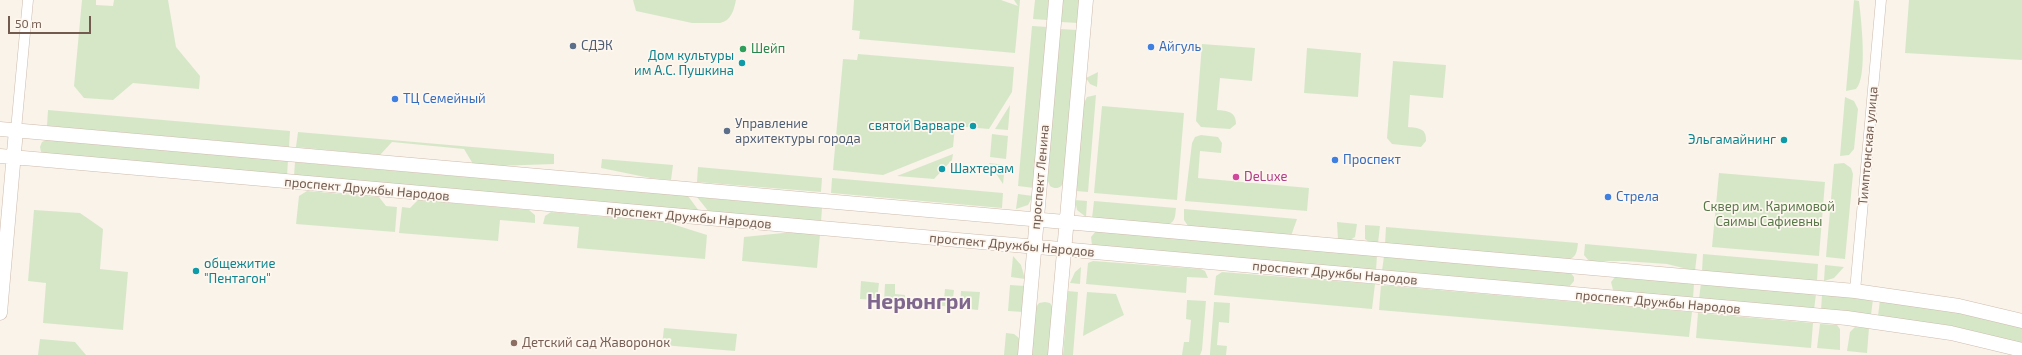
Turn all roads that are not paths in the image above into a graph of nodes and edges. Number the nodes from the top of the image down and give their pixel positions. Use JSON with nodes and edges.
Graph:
{"nodes":[{"id":1,"x":28,"y":0,"type":"edge"},
{"id":2,"x":1056,"y":0,"type":"edge"},
{"id":3,"x":1086,"y":0,"type":"edge"},
{"id":4,"x":1881,"y":0,"type":"edge"},
{"id":5,"x":0,"y":129,"type":"edge"},
{"id":6,"x":16,"y":130,"type":"junction"},
{"id":7,"x":7,"y":157,"type":"edge"},
{"id":8,"x":1037,"y":219,"type":"junction"},
{"id":9,"x":1067,"y":222,"type":"junction"},
{"id":10,"x":1034,"y":247,"type":"junction"},
{"id":11,"x":1064,"y":250,"type":"junction"},
{"id":12,"x":1855,"y":291,"type":"junction"},
{"id":13,"x":0,"y":313,"type":"edge"},
{"id":14,"x":2022,"y":321,"type":"edge"},
{"id":15,"x":2022,"y":350,"type":"edge"},
{"id":16,"x":1025,"y":355,"type":"edge"},
{"id":17,"x":1055,"y":355,"type":"edge"}],
"edges":[{"from":1,"to":6,"type":"street"},
{"from":2,"to":8,"type":"street","name":"проспект Ленина"},
{"from":3,"to":9,"type":"street"},
{"from":4,"to":12,"type":"street","name":"Тимптонская улица"},
{"from":5,"to":6,"type":"street"},
{"from":6,"to":7,"type":"street"},
{"from":6,"to":8,"type":"street"},
{"from":7,"to":10,"type":"street","name":"проспект Дружбы Народов"},
{"from":7,"to":13,"type":"street"},
{"from":8,"to":9,"type":"street"},
{"from":8,"to":10,"type":"street","name":"проспект Ленина"},
{"from":9,"to":11,"type":"street"},
{"from":9,"to":12,"type":"street"},
{"from":10,"to":11,"type":"street","name":"проспект Дружбы Народов"},
{"from":10,"to":16,"type":"street","name":"проспект Ленина"},
{"from":11,"to":15,"type":"street","name":"проспект Дружбы Народов"},
{"from":11,"to":17,"type":"street"},
{"from":12,"to":14,"type":"street"}]}
